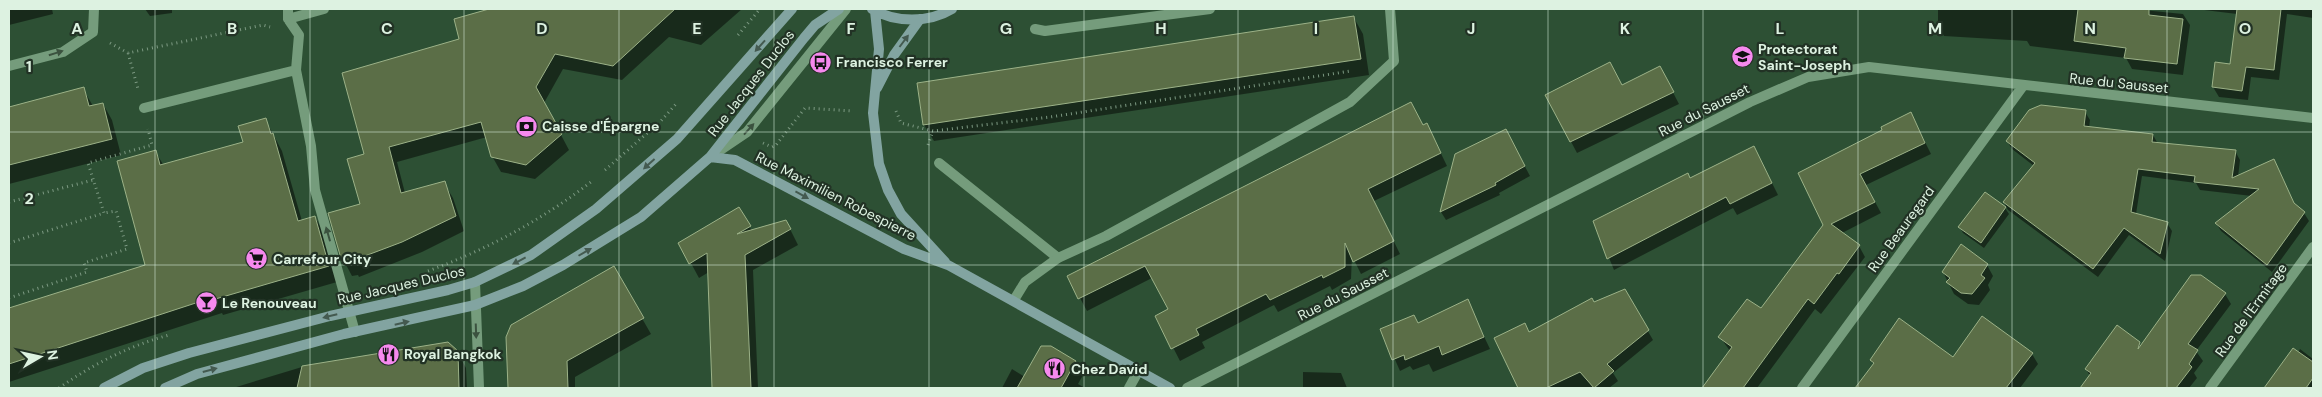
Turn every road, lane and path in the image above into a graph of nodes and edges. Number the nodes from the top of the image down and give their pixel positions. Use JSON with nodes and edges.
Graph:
{"nodes":[{"id":1,"x":94,"y":9,"type":"edge"},
{"id":2,"x":324,"y":9,"type":"edge"},
{"id":3,"x":760,"y":9,"type":"edge"},
{"id":4,"x":792,"y":9,"type":"edge"},
{"id":5,"x":839,"y":9,"type":"edge"},
{"id":6,"x":846,"y":9,"type":"edge"},
{"id":7,"x":952,"y":9,"type":"edge"},
{"id":8,"x":1210,"y":9,"type":"edge"},
{"id":9,"x":1390,"y":9,"type":"edge"},
{"id":10,"x":874,"y":10,"type":"edge"},
{"id":11,"x":288,"y":14,"type":"edge"},
{"id":12,"x":920,"y":19,"type":"junction"},
{"id":13,"x":1035,"y":29,"type":"dead end"},
{"id":14,"x":93,"y":32,"type":"junction"},
{"id":15,"x":299,"y":35,"type":"junction"},
{"id":16,"x":735,"y":37,"type":"dead end"},
{"id":17,"x":128,"y":53,"type":"junction"},
{"id":18,"x":1389,"y":65,"type":"junction"},
{"id":19,"x":9,"y":66,"type":"edge"},
{"id":20,"x":296,"y":70,"type":"junction"},
{"id":21,"x":2023,"y":86,"type":"junction"},
{"id":22,"x":873,"y":96,"type":"junction"},
{"id":23,"x":679,"y":102,"type":"dead end"},
{"id":24,"x":144,"y":108,"type":"junction"},
{"id":25,"x":2313,"y":118,"type":"edge"},
{"id":26,"x":710,"y":157,"type":"junction"},
{"id":27,"x":939,"y":163,"type":"dead end"},
{"id":28,"x":604,"y":171,"type":"dead end"},
{"id":29,"x":597,"y":177,"type":"dead end"},
{"id":30,"x":92,"y":180,"type":"junction"},
{"id":31,"x":9,"y":202,"type":"edge"},
{"id":32,"x":104,"y":213,"type":"junction"},
{"id":33,"x":9,"y":243,"type":"edge"},
{"id":34,"x":2313,"y":247,"type":"edge"},
{"id":35,"x":1058,"y":258,"type":"junction"},
{"id":36,"x":948,"y":265,"type":"junction"},
{"id":37,"x":426,"y":272,"type":"dead end"},
{"id":38,"x":475,"y":282,"type":"junction"},
{"id":39,"x":9,"y":298,"type":"edge"},
{"id":40,"x":1014,"y":300,"type":"junction"},
{"id":41,"x":475,"y":305,"type":"junction"},
{"id":42,"x":351,"y":312,"type":"junction"},
{"id":43,"x":355,"y":332,"type":"junction"},
{"id":44,"x":175,"y":333,"type":"dead end"},
{"id":45,"x":1139,"y":370,"type":"junction"},
{"id":46,"x":59,"y":388,"type":"edge"},
{"id":47,"x":104,"y":388,"type":"edge"},
{"id":48,"x":165,"y":388,"type":"edge"},
{"id":49,"x":479,"y":388,"type":"edge"},
{"id":50,"x":1129,"y":388,"type":"edge"},
{"id":51,"x":1170,"y":388,"type":"edge"},
{"id":52,"x":1187,"y":388,"type":"edge"},
{"id":53,"x":1802,"y":388,"type":"edge"},
{"id":54,"x":2210,"y":388,"type":"edge"}],
"edges":[{"from":1,"to":14,"type":"street"},
{"from":2,"to":11,"type":"street"},
{"from":3,"to":16,"type":"path"},
{"from":4,"to":38,"type":"main road","name":"Rue Jacques Duclos","one_way":true},
{"from":5,"to":26,"type":"main road","name":"Rue Jacques Duclos"},
{"from":26,"to":6,"type":"street","one_way":true},
{"from":7,"to":12,"type":"main road"},
{"from":8,"to":13,"type":"street"},
{"from":9,"to":18,"type":"street"},
{"from":10,"to":12,"type":"main road"},
{"from":10,"to":22,"type":"main road","name":"Rue Maximilien Robespierre"},
{"from":11,"to":15,"type":"street"},
{"from":22,"to":12,"type":"main road","name":"Rue Maximilien Robespierre","one_way":true},
{"from":14,"to":17,"type":"path"},
{"from":19,"to":14,"type":"street","one_way":true},
{"from":15,"to":17,"type":"path"},
{"from":15,"to":20,"type":"street"},
{"from":17,"to":24,"type":"path"},
{"from":18,"to":22,"type":"path"},
{"from":18,"to":35,"type":"street"},
{"from":20,"to":24,"type":"street"},
{"from":42,"to":20,"type":"street","one_way":true},
{"from":21,"to":25,"type":"street","name":"Rue du Sausset"},
{"from":21,"to":52,"type":"street","name":"Rue du Sausset"},
{"from":21,"to":53,"type":"street","name":"Rue Beauregard"},
{"from":22,"to":36,"type":"main road","name":"Rue Maximilien Robespierre"},
{"from":23,"to":28,"type":"path"},
{"from":24,"to":30,"type":"path"},
{"from":26,"to":36,"type":"main road","name":"Rue Maximilien Robespierre","one_way":true},
{"from":41,"to":26,"type":"main road","name":"Rue Jacques Duclos","one_way":true},
{"from":27,"to":35,"type":"street"},
{"from":29,"to":37,"type":"path"},
{"from":30,"to":31,"type":"path"},
{"from":30,"to":32,"type":"path"},
{"from":32,"to":33,"type":"path"},
{"from":32,"to":39,"type":"path"},
{"from":34,"to":54,"type":"street","name":"Rue de l'Ermitage"},
{"from":35,"to":40,"type":"street"},
{"from":36,"to":40,"type":"main road","name":"Rue Maximilien Robespierre"},
{"from":38,"to":41,"type":"street"},
{"from":38,"to":42,"type":"main road","name":"Rue Jacques Duclos"},
{"from":40,"to":45,"type":"main road","name":"Rue Maximilien Robespierre"},
{"from":43,"to":41,"type":"main road","name":"Rue Jacques Duclos","one_way":true},
{"from":41,"to":49,"type":"street","one_way":true},
{"from":42,"to":43,"type":"street"},
{"from":42,"to":47,"type":"main road","name":"Rue Jacques Duclos","one_way":true},
{"from":48,"to":43,"type":"main road","name":"Rue Jacques Duclos","one_way":true},
{"from":44,"to":46,"type":"path"},
{"from":45,"to":50,"type":"street"},
{"from":45,"to":51,"type":"main road","name":"Rue Maximilien Robespierre"}]}
